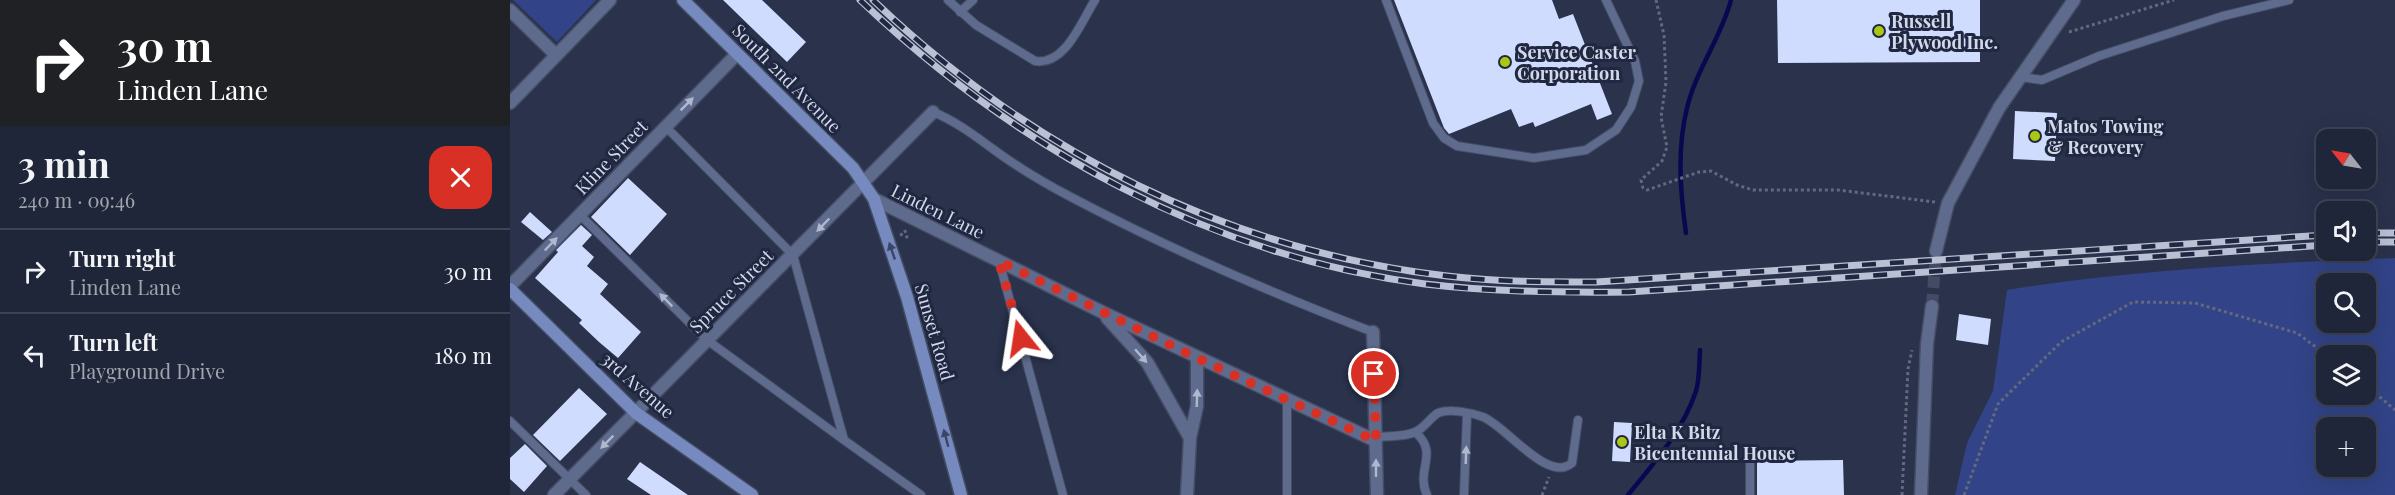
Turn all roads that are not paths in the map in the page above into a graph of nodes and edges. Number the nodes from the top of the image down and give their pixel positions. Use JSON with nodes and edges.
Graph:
{"nodes":[{"id":1,"x":610,"y":0,"type":"edge"},
{"id":2,"x":683,"y":0,"type":"edge"},
{"id":3,"x":948,"y":0,"type":"edge"},
{"id":4,"x":973,"y":0,"type":"edge"},
{"id":5,"x":1095,"y":0,"type":"edge"},
{"id":6,"x":1386,"y":0,"type":"edge"},
{"id":7,"x":1606,"y":0,"type":"edge"},
{"id":8,"x":2074,"y":0,"type":"edge"},
{"id":9,"x":2289,"y":0,"type":"edge"},
{"id":10,"x":510,"y":10,"type":"edge"},
{"id":11,"x":960,"y":12,"type":"junction"},
{"id":12,"x":737,"y":54,"type":"junction"},
{"id":13,"x":556,"y":55,"type":"junction"},
{"id":14,"x":2020,"y":77,"type":"junction"},
{"id":15,"x":510,"y":103,"type":"edge"},
{"id":16,"x":933,"y":112,"type":"joint"},
{"id":17,"x":665,"y":126,"type":"junction"},
{"id":18,"x":864,"y":183,"type":"junction"},
{"id":19,"x":874,"y":199,"type":"junction"},
{"id":20,"x":580,"y":215,"type":"junction"},
{"id":21,"x":1936,"y":251,"type":"tunnel mouth"},
{"id":22,"x":793,"y":255,"type":"junction"},
{"id":23,"x":999,"y":261,"type":"junction"},
{"id":24,"x":510,"y":287,"type":"edge"},
{"id":25,"x":1932,"y":306,"type":"tunnel mouth"},
{"id":26,"x":1102,"y":312,"type":"junction"},
{"id":27,"x":1373,"y":332,"type":"joint"},
{"id":28,"x":707,"y":340,"type":"junction"},
{"id":29,"x":1197,"y":358,"type":"junction"},
{"id":30,"x":1287,"y":398,"type":"junction"},
{"id":31,"x":636,"y":413,"type":"junction"},
{"id":32,"x":1467,"y":414,"type":"junction"},
{"id":33,"x":1578,"y":420,"type":"dead end"},
{"id":34,"x":510,"y":421,"type":"edge"},
{"id":35,"x":1415,"y":432,"type":"junction"},
{"id":36,"x":1190,"y":438,"type":"junction"},
{"id":37,"x":1376,"y":439,"type":"junction"},
{"id":38,"x":844,"y":440,"type":"junction"},
{"id":39,"x":1750,"y":464,"type":"dead end"},
{"id":40,"x":569,"y":479,"type":"junction"},
{"id":41,"x":554,"y":495,"type":"edge"},
{"id":42,"x":586,"y":495,"type":"edge"},
{"id":43,"x":752,"y":495,"type":"edge"},
{"id":44,"x":921,"y":495,"type":"edge"},
{"id":45,"x":961,"y":495,"type":"edge"},
{"id":46,"x":1063,"y":495,"type":"edge"},
{"id":47,"x":1187,"y":495,"type":"edge"},
{"id":48,"x":1287,"y":495,"type":"edge"},
{"id":49,"x":1377,"y":495,"type":"edge"},
{"id":50,"x":1427,"y":495,"type":"edge"},
{"id":51,"x":1464,"y":495,"type":"edge"},
{"id":52,"x":1750,"y":495,"type":"edge"},
{"id":53,"x":1921,"y":495,"type":"edge"}],
"edges":[{"from":1,"to":13,"type":"street"},
{"from":2,"to":12,"type":"street","name":"South 2nd Avenue"},
{"from":3,"to":11,"type":"lane"},
{"from":4,"to":11,"type":"lane"},
{"from":5,"to":11,"type":"lane"},
{"from":6,"to":7,"type":"lane"},
{"from":8,"to":14,"type":"street"},
{"from":9,"to":14,"type":"lane"},
{"from":10,"to":13,"type":"street"},
{"from":17,"to":12,"type":"street","name":"Kline Street","one_way":true},
{"from":12,"to":18,"type":"street","name":"South 2nd Avenue"},
{"from":13,"to":15,"type":"street"},
{"from":14,"to":21,"type":"street"},
{"from":16,"to":18,"type":"street","name":"Spruce Street"},
{"from":16,"to":27,"type":"lane"},
{"from":17,"to":20,"type":"street","name":"Kline Street"},
{"from":17,"to":22,"type":"lane"},
{"from":18,"to":19,"type":"street","name":"Sunset Road"},
{"from":18,"to":22,"type":"street","name":"Spruce Street","one_way":true},
{"from":19,"to":23,"type":"street","name":"Linden Lane"},
{"from":45,"to":19,"type":"street","name":"Sunset Road","one_way":true},
{"from":24,"to":20,"type":"street","name":"Kline Street","one_way":true},
{"from":28,"to":20,"type":"lane","one_way":true},
{"from":22,"to":28,"type":"street","name":"Spruce Street"},
{"from":22,"to":38,"type":"lane"},
{"from":23,"to":26,"type":"street","name":"Linden Lane"},
{"from":23,"to":46,"type":"lane"},
{"from":24,"to":31,"type":"street","name":"3rd Avenue"},
{"from":25,"to":53,"type":"street"},
{"from":26,"to":29,"type":"street","name":"Linden Lane"},
{"from":26,"to":36,"type":"street","one_way":true},
{"from":27,"to":37,"type":"street"},
{"from":28,"to":31,"type":"street","name":"Spruce Street"},
{"from":28,"to":38,"type":"lane"},
{"from":29,"to":30,"type":"street","name":"Linden Lane"},
{"from":36,"to":29,"type":"street","one_way":true},
{"from":30,"to":37,"type":"street","name":"Linden Lane"},
{"from":30,"to":48,"type":"lane"},
{"from":31,"to":40,"type":"street","name":"Spruce Street","one_way":true},
{"from":31,"to":43,"type":"street","name":"3rd Avenue"},
{"from":32,"to":33,"type":"lane"},
{"from":32,"to":35,"type":"lane"},
{"from":51,"to":32,"type":"lane","one_way":true},
{"from":34,"to":40,"type":"lane"},
{"from":35,"to":37,"type":"lane"},
{"from":35,"to":50,"type":"lane"},
{"from":36,"to":47,"type":"street"},
{"from":49,"to":37,"type":"street","one_way":true},
{"from":38,"to":44,"type":"lane"},
{"from":39,"to":52,"type":"lane"},
{"from":40,"to":41,"type":"street","name":"Spruce Street"},
{"from":40,"to":42,"type":"lane"}]}
